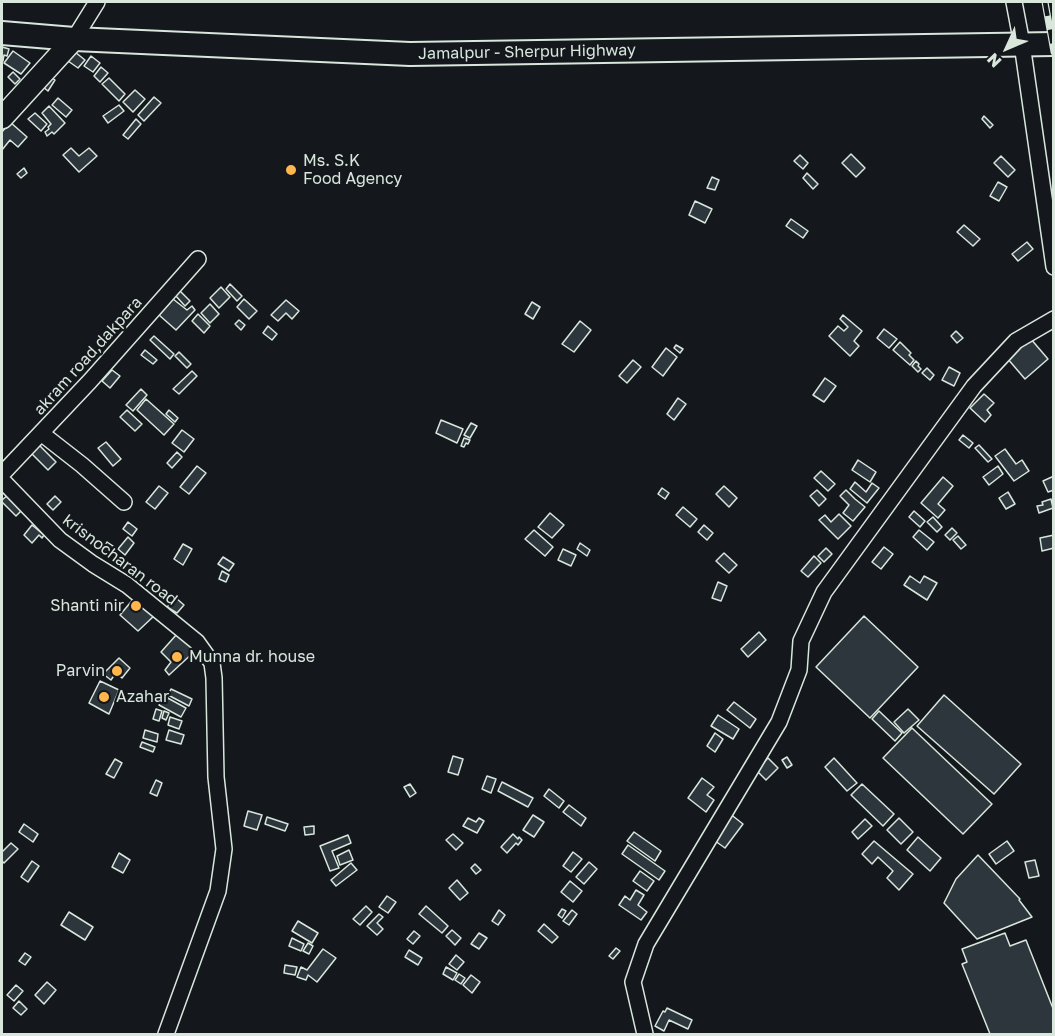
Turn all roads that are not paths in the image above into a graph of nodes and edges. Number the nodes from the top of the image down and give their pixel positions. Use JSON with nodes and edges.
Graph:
{"nodes":[{"id":1,"x":97,"y":2,"type":"edge"},
{"id":2,"x":1014,"y":2,"type":"edge"},
{"id":3,"x":2,"y":33,"type":"edge"},
{"id":4,"x":74,"y":39,"type":"junction"},
{"id":5,"x":1053,"y":44,"type":"edge"},
{"id":6,"x":1022,"y":45,"type":"junction"},
{"id":7,"x":2,"y":118,"type":"edge"},
{"id":8,"x":198,"y":259,"type":"dead end"},
{"id":9,"x":1053,"y":267,"type":"edge"},
{"id":10,"x":1053,"y":319,"type":"edge"},
{"id":11,"x":41,"y":433,"type":"junction"},
{"id":12,"x":2,"y":474,"type":"edge"},
{"id":13,"x":124,"y":502,"type":"dead end"},
{"id":14,"x":166,"y":1035,"type":"edge"},
{"id":15,"x":645,"y":1035,"type":"edge"}],
"edges":[{"from":1,"to":4,"type":"street"},
{"from":2,"to":6,"type":"street"},
{"from":3,"to":4,"type":"main road","name":"Jamalpur - Sherpur Highway"},
{"from":4,"to":6,"type":"main road","name":"Jamalpur - Sherpur Highway"},
{"from":4,"to":7,"type":"street"},
{"from":5,"to":6,"type":"main road","name":"Jamalpur - Sherpur Highway"},
{"from":6,"to":9,"type":"street"},
{"from":8,"to":11,"type":"street","name":"akram road,dakpara"},
{"from":10,"to":15,"type":"street"},
{"from":11,"to":12,"type":"street","name":"akram road,dakpara"},
{"from":11,"to":13,"type":"street"},
{"from":12,"to":14,"type":"street","name":"krisnocharan road"}]}
